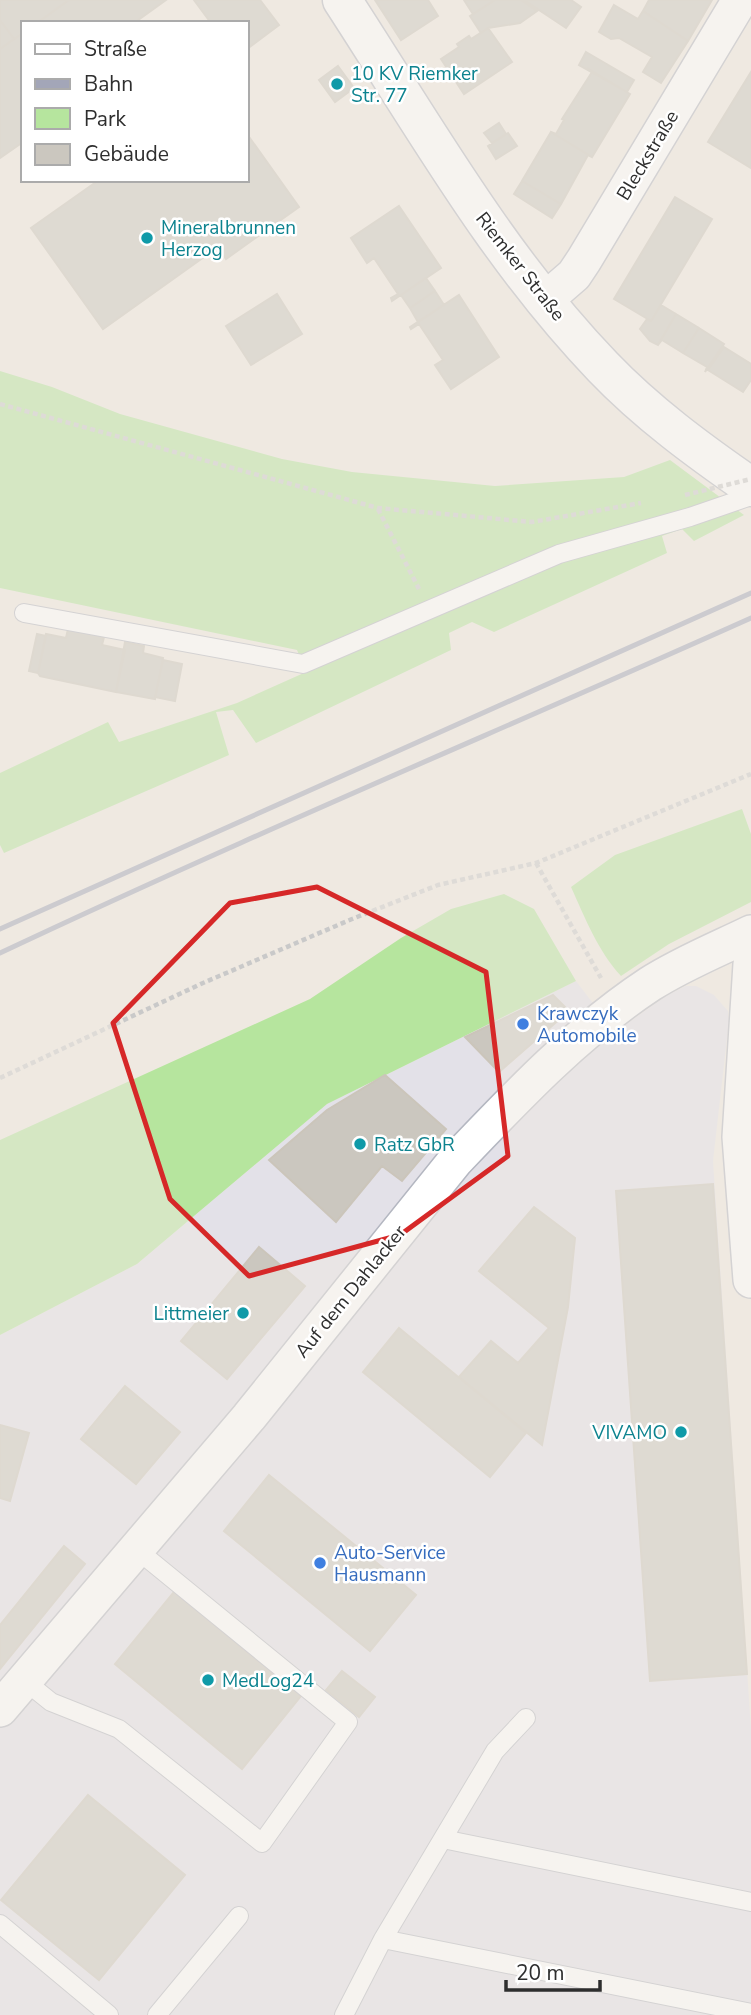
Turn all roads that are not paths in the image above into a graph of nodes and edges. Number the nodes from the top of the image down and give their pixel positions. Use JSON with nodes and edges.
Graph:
{"nodes":[{"id":1,"x":342,"y":0,"type":"edge"},
{"id":2,"x":740,"y":0,"type":"edge"},
{"id":3,"x":544,"y":300,"type":"junction"},
{"id":4,"x":751,"y":487,"type":"edge"},
{"id":5,"x":751,"y":496,"type":"edge"},
{"id":6,"x":24,"y":613,"type":"dead end"},
{"id":7,"x":751,"y":933,"type":"edge"},
{"id":8,"x":751,"y":964,"type":"edge"},
{"id":9,"x":749,"y":1020,"type":"edge"},
{"id":10,"x":751,"y":1280,"type":"edge"},
{"id":11,"x":136,"y":1549,"type":"junction"},
{"id":12,"x":25,"y":1681,"type":"junction"},
{"id":13,"x":0,"y":1709,"type":"edge"},
{"id":14,"x":526,"y":1718,"type":"dead end"},
{"id":15,"x":443,"y":1839,"type":"junction"},
{"id":16,"x":751,"y":1902,"type":"edge"},
{"id":17,"x":239,"y":1916,"type":"dead end"},
{"id":18,"x":0,"y":1924,"type":"edge"},
{"id":19,"x":383,"y":1939,"type":"junction"},
{"id":20,"x":751,"y":2013,"type":"edge"},
{"id":21,"x":109,"y":2015,"type":"edge"},
{"id":22,"x":157,"y":2015,"type":"edge"},
{"id":23,"x":344,"y":2015,"type":"edge"}],
"edges":[{"from":1,"to":3,"type":"street","name":"Riemker Straße"},
{"from":2,"to":3,"type":"street","name":"Bleckstraße"},
{"from":3,"to":4,"type":"street","name":"Riemker Straße"},
{"from":5,"to":6,"type":"lane"},
{"from":7,"to":11,"type":"street","name":"Auf dem Dahlacker"},
{"from":8,"to":9,"type":"street"},
{"from":9,"to":10,"type":"street"},
{"from":11,"to":12,"type":"street","name":"Auf dem Dahlacker"},
{"from":11,"to":12,"type":"lane"},
{"from":12,"to":13,"type":"street","name":"Auf dem Dahlacker"},
{"from":14,"to":15,"type":"lane"},
{"from":15,"to":16,"type":"lane"},
{"from":15,"to":19,"type":"lane"},
{"from":17,"to":22,"type":"lane"},
{"from":18,"to":21,"type":"lane"},
{"from":19,"to":20,"type":"lane"},
{"from":19,"to":23,"type":"lane"}]}
